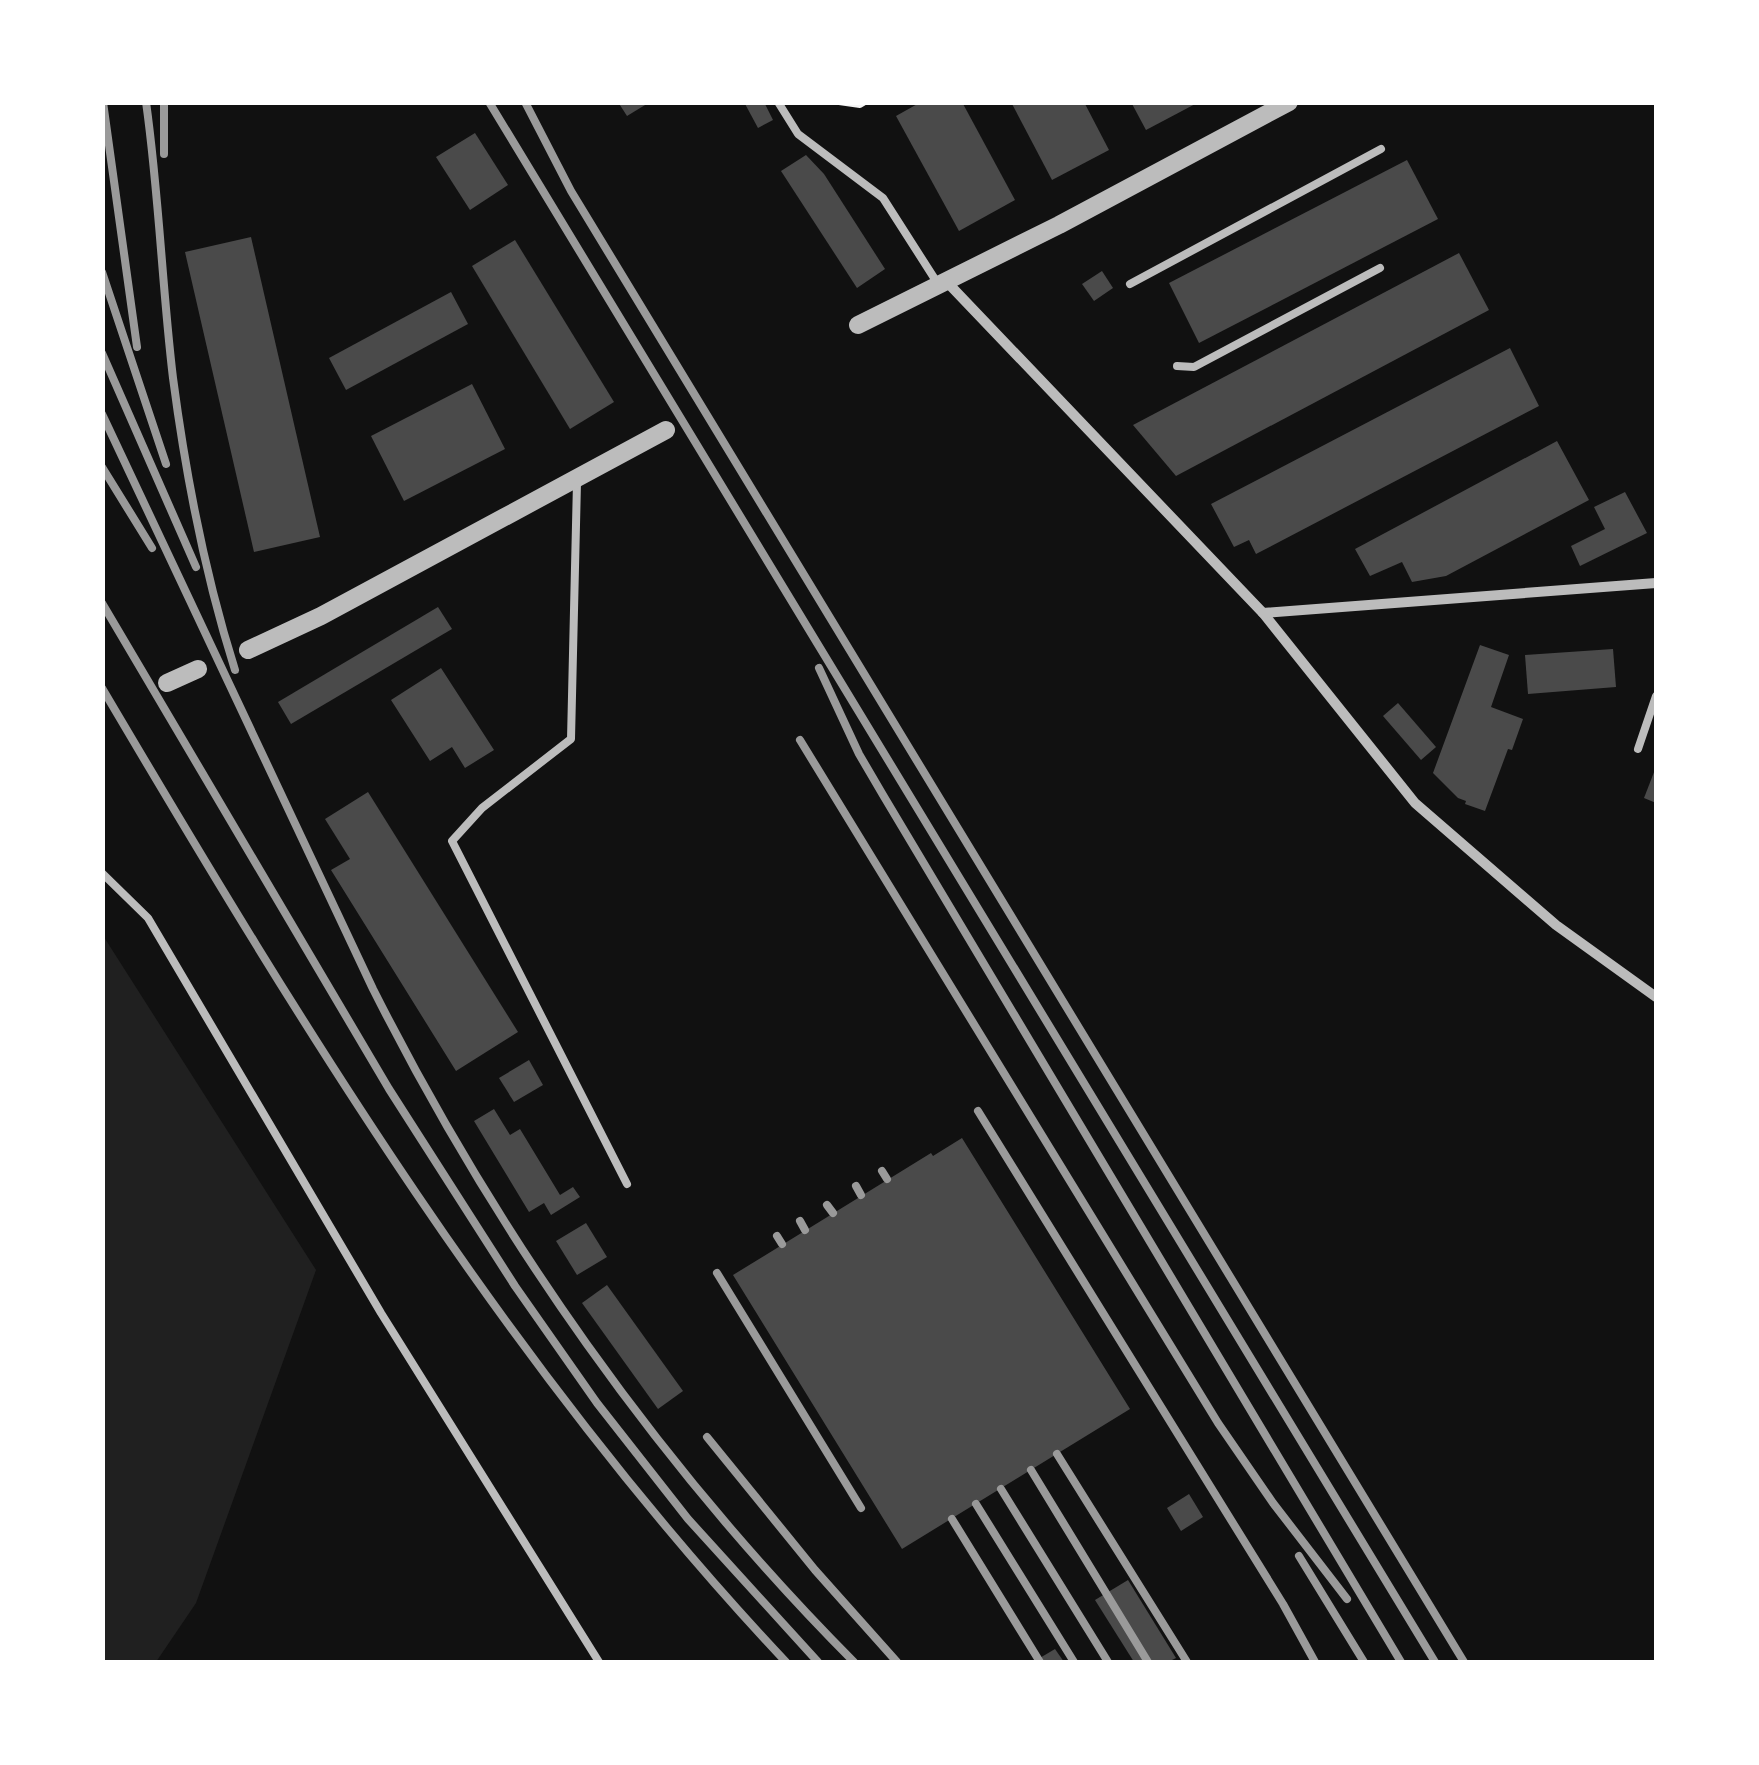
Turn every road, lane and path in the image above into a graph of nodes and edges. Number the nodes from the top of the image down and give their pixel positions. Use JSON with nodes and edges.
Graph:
{"nodes":[{"id":1,"x":778,"y":102,"type":"edge"},
{"id":2,"x":839,"y":102,"type":"edge"},
{"id":3,"x":865,"y":102,"type":"edge"},
{"id":4,"x":1289,"y":102,"type":"edge"},
{"id":5,"x":1381,"y":150,"type":"dead end"},
{"id":6,"x":1380,"y":268,"type":"dead end"},
{"id":7,"x":942,"y":282,"type":"junction"},
{"id":8,"x":1130,"y":284,"type":"dead end"},
{"id":9,"x":858,"y":325,"type":"dead end"},
{"id":10,"x":1177,"y":366,"type":"dead end"},
{"id":11,"x":666,"y":430,"type":"dead end"},
{"id":12,"x":577,"y":478,"type":"junction"},
{"id":13,"x":1656,"y":583,"type":"edge"},
{"id":14,"x":1263,"y":612,"type":"junction"},
{"id":15,"x":248,"y":650,"type":"dead end"},
{"id":16,"x":198,"y":669,"type":"dead end"},
{"id":17,"x":167,"y":683,"type":"dead end"},
{"id":18,"x":1656,"y":696,"type":"edge"},
{"id":19,"x":1638,"y":749,"type":"dead end"},
{"id":20,"x":102,"y":873,"type":"edge"},
{"id":21,"x":1656,"y":996,"type":"edge"},
{"id":22,"x":627,"y":1184,"type":"dead end"},
{"id":23,"x":599,"y":1662,"type":"edge"}],
"edges":[{"from":1,"to":7,"type":"lane"},
{"from":2,"to":3,"type":"path"},
{"from":4,"to":7,"type":"street"},
{"from":5,"to":8,"type":"lane"},
{"from":6,"to":10,"type":"lane"},
{"from":7,"to":9,"type":"street"},
{"from":7,"to":14,"type":"street"},
{"from":11,"to":12,"type":"street"},
{"from":12,"to":15,"type":"street"},
{"from":12,"to":22,"type":"lane"},
{"from":13,"to":14,"type":"street"},
{"from":14,"to":21,"type":"street"},
{"from":16,"to":17,"type":"street"},
{"from":18,"to":19,"type":"lane"},
{"from":20,"to":23,"type":"lane"}]}
